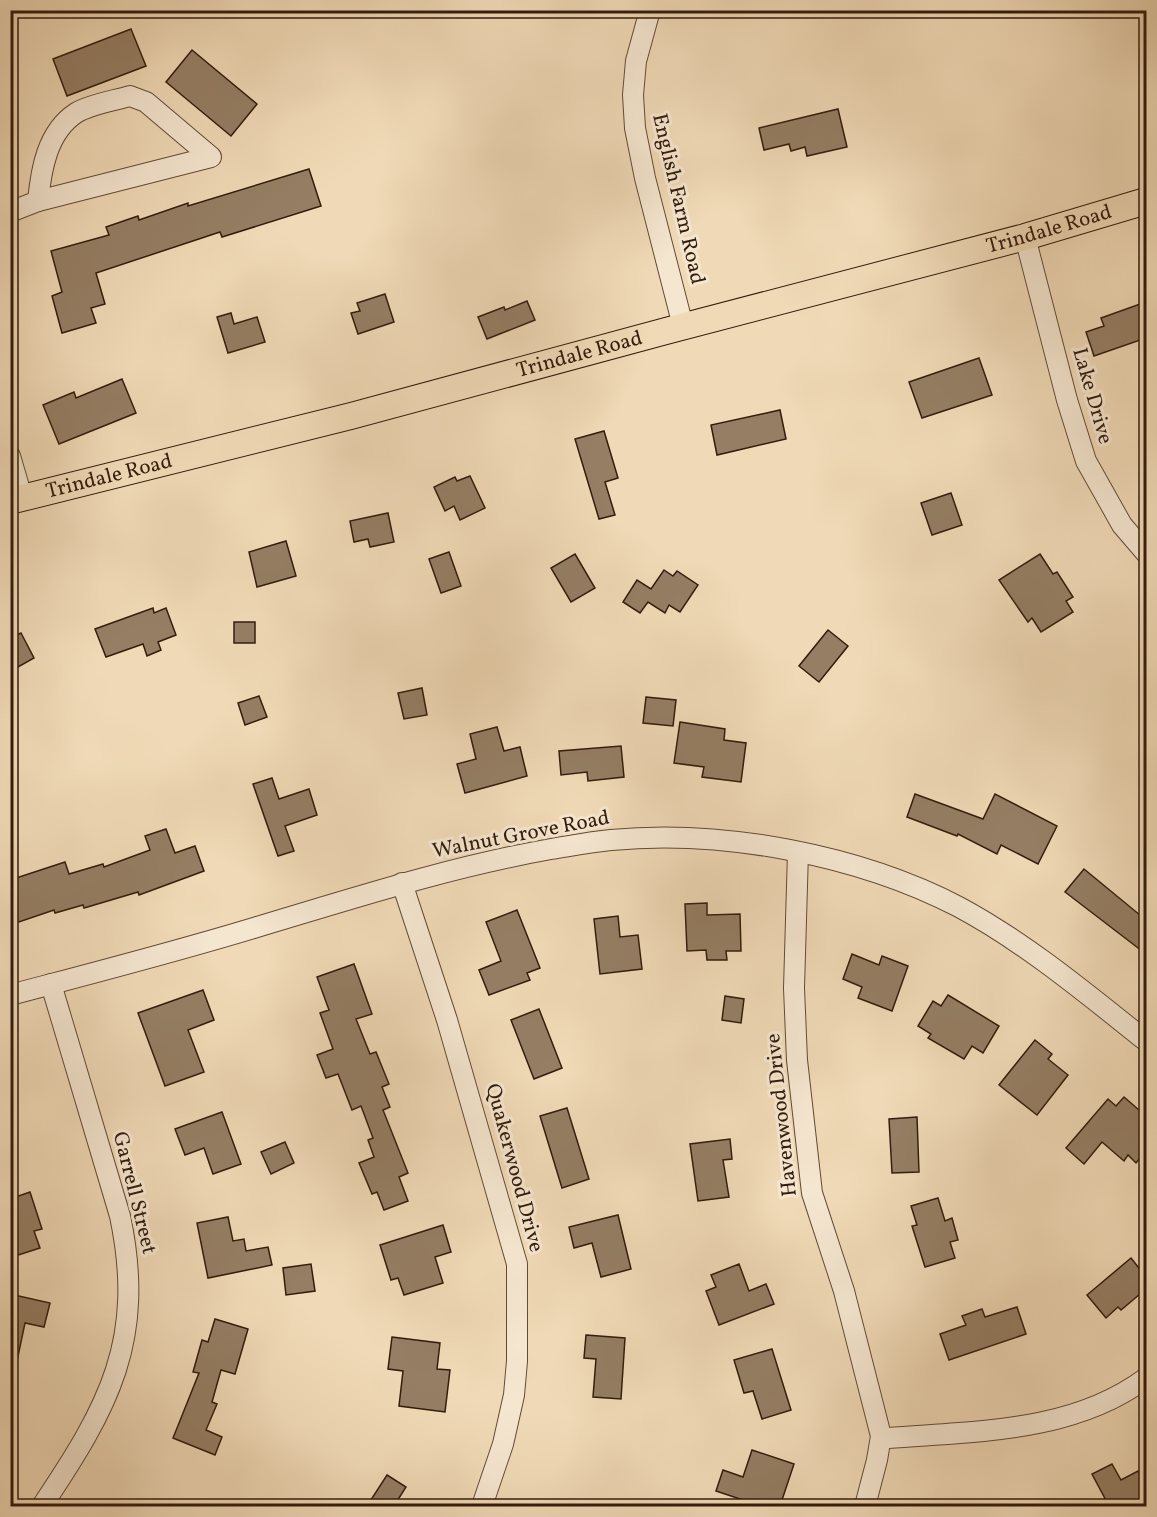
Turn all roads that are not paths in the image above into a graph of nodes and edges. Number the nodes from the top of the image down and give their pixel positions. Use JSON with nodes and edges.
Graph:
{"nodes":[{"id":1,"x":650,"y":10,"type":"edge"},
{"id":2,"x":38,"y":201,"type":"junction"},
{"id":3,"x":1146,"y":201,"type":"edge"},
{"id":4,"x":10,"y":212,"type":"edge"},
{"id":5,"x":1025,"y":237,"type":"junction"},
{"id":6,"x":683,"y":326,"type":"junction"},
{"id":7,"x":10,"y":456,"type":"edge"},
{"id":8,"x":16,"y":499,"type":"edge"},
{"id":9,"x":1146,"y":553,"type":"edge"},
{"id":10,"x":798,"y":852,"type":"junction"},
{"id":11,"x":402,"y":883,"type":"junction"},
{"id":12,"x":51,"y":984,"type":"junction"},
{"id":13,"x":10,"y":995,"type":"edge"},
{"id":14,"x":1146,"y":1041,"type":"edge"},
{"id":15,"x":1146,"y":1378,"type":"edge"},
{"id":16,"x":881,"y":1436,"type":"junction"},
{"id":17,"x":42,"y":1506,"type":"edge"},
{"id":18,"x":482,"y":1506,"type":"edge"},
{"id":19,"x":865,"y":1506,"type":"edge"}],
"edges":[{"from":1,"to":6,"type":"street","name":"English Farm Road"},
{"from":2,"to":2,"type":"street"},
{"from":2,"to":4,"type":"street"},
{"from":3,"to":5,"type":"main road","name":"Trindale Road"},
{"from":5,"to":6,"type":"main road","name":"Trindale Road"},
{"from":5,"to":9,"type":"street","name":"Lake Drive"},
{"from":6,"to":8,"type":"main road","name":"Trindale Road"},
{"from":7,"to":8,"type":"street"},
{"from":10,"to":11,"type":"street","name":"Walnut Grove Road"},
{"from":10,"to":14,"type":"street","name":"Walnut Grove Road"},
{"from":10,"to":16,"type":"street","name":"Havenwood Drive"},
{"from":11,"to":12,"type":"street","name":"Walnut Grove Road"},
{"from":11,"to":18,"type":"street","name":"Quakerwood Drive"},
{"from":12,"to":13,"type":"street","name":"Walnut Grove Road"},
{"from":12,"to":17,"type":"street","name":"Garrell Street"},
{"from":15,"to":16,"type":"street"},
{"from":16,"to":19,"type":"street","name":"Havenwood Drive"}]}
